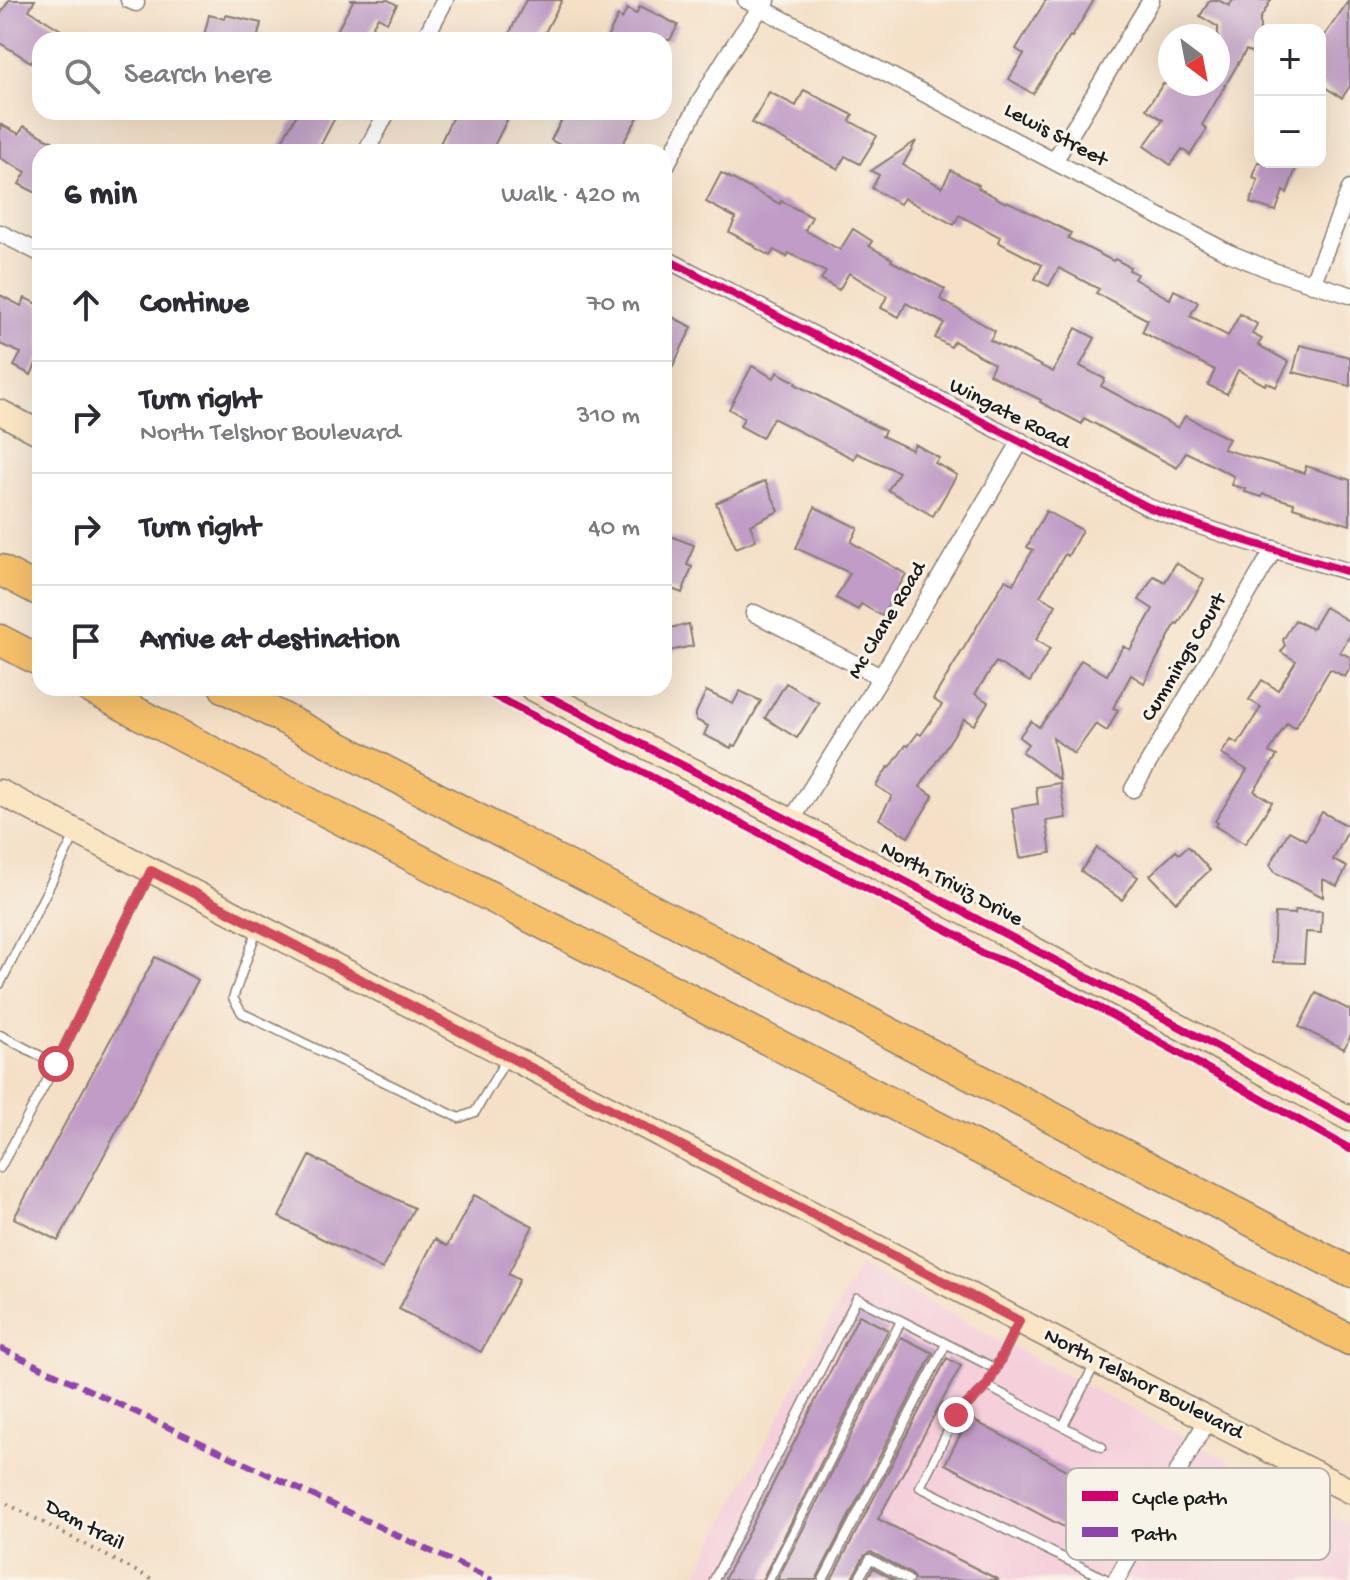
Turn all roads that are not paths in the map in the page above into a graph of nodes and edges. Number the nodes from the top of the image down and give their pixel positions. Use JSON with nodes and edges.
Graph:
{"nodes":[{"id":1,"x":445,"y":0,"type":"edge"},
{"id":2,"x":1151,"y":0,"type":"edge"},
{"id":3,"x":758,"y":3,"type":"edge"},
{"id":4,"x":428,"y":32,"type":"edge"},
{"id":5,"x":383,"y":120,"type":"edge"},
{"id":6,"x":370,"y":144,"type":"edge"},
{"id":7,"x":672,"y":154,"type":"edge"},
{"id":8,"x":1055,"y":160,"type":"junction"},
{"id":9,"x":1350,"y":189,"type":"edge"},
{"id":10,"x":0,"y":233,"type":"edge"},
{"id":11,"x":32,"y":249,"type":"edge"},
{"id":12,"x":672,"y":262,"type":"edge"},
{"id":13,"x":1312,"y":284,"type":"junction"},
{"id":14,"x":1350,"y":295,"type":"edge"},
{"id":15,"x":0,"y":412,"type":"edge"},
{"id":16,"x":32,"y":429,"type":"edge"},
{"id":17,"x":1021,"y":441,"type":"junction"},
{"id":18,"x":1274,"y":549,"type":"junction"},
{"id":19,"x":0,"y":570,"type":"edge"},
{"id":20,"x":1350,"y":572,"type":"edge"},
{"id":21,"x":32,"y":587,"type":"edge"},
{"id":22,"x":754,"y":613,"type":"dead end"},
{"id":23,"x":0,"y":640,"type":"edge"},
{"id":24,"x":32,"y":657,"type":"edge"},
{"id":25,"x":881,"y":677,"type":"junction"},
{"id":26,"x":105,"y":696,"type":"edge"},
{"id":27,"x":240,"y":696,"type":"edge"},
{"id":28,"x":548,"y":696,"type":"edge"},
{"id":29,"x":1133,"y":789,"type":"dead end"},
{"id":30,"x":0,"y":792,"type":"edge"},
{"id":31,"x":791,"y":821,"type":"junction"},
{"id":32,"x":77,"y":832,"type":"junction"},
{"id":33,"x":151,"y":871,"type":"junction"},
{"id":34,"x":258,"y":926,"type":"junction"},
{"id":35,"x":0,"y":984,"type":"edge"},
{"id":36,"x":0,"y":1035,"type":"edge"},
{"id":37,"x":508,"y":1056,"type":"junction"},
{"id":38,"x":56,"y":1064,"type":"junction"},
{"id":39,"x":1350,"y":1119,"type":"edge"},
{"id":40,"x":0,"y":1168,"type":"edge"},
{"id":41,"x":1350,"y":1272,"type":"edge"},
{"id":42,"x":901,"y":1321,"type":"junction"},
{"id":43,"x":1019,"y":1321,"type":"junction"},
{"id":44,"x":1350,"y":1340,"type":"edge"},
{"id":45,"x":946,"y":1344,"type":"junction"},
{"id":46,"x":1096,"y":1361,"type":"junction"},
{"id":47,"x":996,"y":1369,"type":"junction"},
{"id":48,"x":987,"y":1386,"type":"junction"},
{"id":49,"x":1208,"y":1419,"type":"junction"},
{"id":50,"x":1063,"y":1426,"type":"junction"},
{"id":51,"x":1102,"y":1447,"type":"dead end"},
{"id":52,"x":1180,"y":1468,"type":"edge"},
{"id":53,"x":1305,"y":1468,"type":"edge"},
{"id":54,"x":1330,"y":1481,"type":"edge"},
{"id":55,"x":1350,"y":1491,"type":"edge"},
{"id":56,"x":1066,"y":1559,"type":"edge"},
{"id":57,"x":1068,"y":1560,"type":"edge"},
{"id":58,"x":1127,"y":1560,"type":"edge"},
{"id":59,"x":714,"y":1580,"type":"edge"},
{"id":60,"x":769,"y":1580,"type":"edge"},
{"id":61,"x":823,"y":1580,"type":"edge"},
{"id":62,"x":858,"y":1580,"type":"edge"},
{"id":63,"x":908,"y":1580,"type":"edge"},
{"id":64,"x":1108,"y":1580,"type":"edge"},
{"id":65,"x":1116,"y":1580,"type":"edge"}],
"edges":[{"from":1,"to":4,"type":"street"},
{"from":2,"to":8,"type":"street"},
{"from":3,"to":7,"type":"street"},
{"from":3,"to":8,"type":"street","name":"Lewis Street"},
{"from":5,"to":6,"type":"street"},
{"from":8,"to":13,"type":"street","name":"Lewis Street"},
{"from":9,"to":13,"type":"street"},
{"from":10,"to":11,"type":"street"},
{"from":12,"to":17,"type":"street","name":"Wingate Road"},
{"from":13,"to":14,"type":"street","name":"Lewis Street"},
{"from":15,"to":16,"type":"main road"},
{"from":17,"to":18,"type":"street","name":"Wingate Road"},
{"from":17,"to":25,"type":"street","name":"Mc Clane Road"},
{"from":18,"to":20,"type":"street","name":"Wingate Road"},
{"from":18,"to":29,"type":"street","name":"Cummings Court"},
{"from":19,"to":21,"type":"highway"},
{"from":22,"to":25,"type":"street"},
{"from":23,"to":24,"type":"highway"},
{"from":25,"to":31,"type":"street","name":"Mc Clane Road"},
{"from":26,"to":44,"type":"highway"},
{"from":27,"to":41,"type":"highway"},
{"from":28,"to":31,"type":"main road","name":"North Triviz Drive"},
{"from":30,"to":32,"type":"main road","name":"North Telshor Boulevard"},
{"from":31,"to":39,"type":"main road","name":"North Triviz Drive"},
{"from":32,"to":33,"type":"main road","name":"North Telshor Boulevard"},
{"from":32,"to":35,"type":"lane"},
{"from":33,"to":34,"type":"main road","name":"North Telshor Boulevard"},
{"from":33,"to":38,"type":"lane"},
{"from":34,"to":37,"type":"main road","name":"North Telshor Boulevard"},
{"from":34,"to":37,"type":"lane"},
{"from":36,"to":38,"type":"lane"},
{"from":37,"to":43,"type":"main road","name":"North Telshor Boulevard"},
{"from":38,"to":40,"type":"lane"},
{"from":42,"to":45,"type":"lane"},
{"from":42,"to":59,"type":"lane"},
{"from":42,"to":60,"type":"lane"},
{"from":43,"to":46,"type":"main road","name":"North Telshor Boulevard"},
{"from":43,"to":47,"type":"lane"},
{"from":45,"to":47,"type":"lane"},
{"from":45,"to":61,"type":"lane"},
{"from":46,"to":49,"type":"main road","name":"North Telshor Boulevard"},
{"from":46,"to":50,"type":"lane"},
{"from":47,"to":48,"type":"lane"},
{"from":48,"to":50,"type":"lane"},
{"from":48,"to":56,"type":"lane"},
{"from":49,"to":52,"type":"street"},
{"from":49,"to":53,"type":"main road","name":"North Telshor Boulevard"},
{"from":50,"to":51,"type":"lane"},
{"from":54,"to":55,"type":"main road","name":"North Telshor Boulevard"},
{"from":57,"to":64,"type":"lane"},
{"from":58,"to":65,"type":"street"},
{"from":62,"to":63,"type":"lane"}]}
